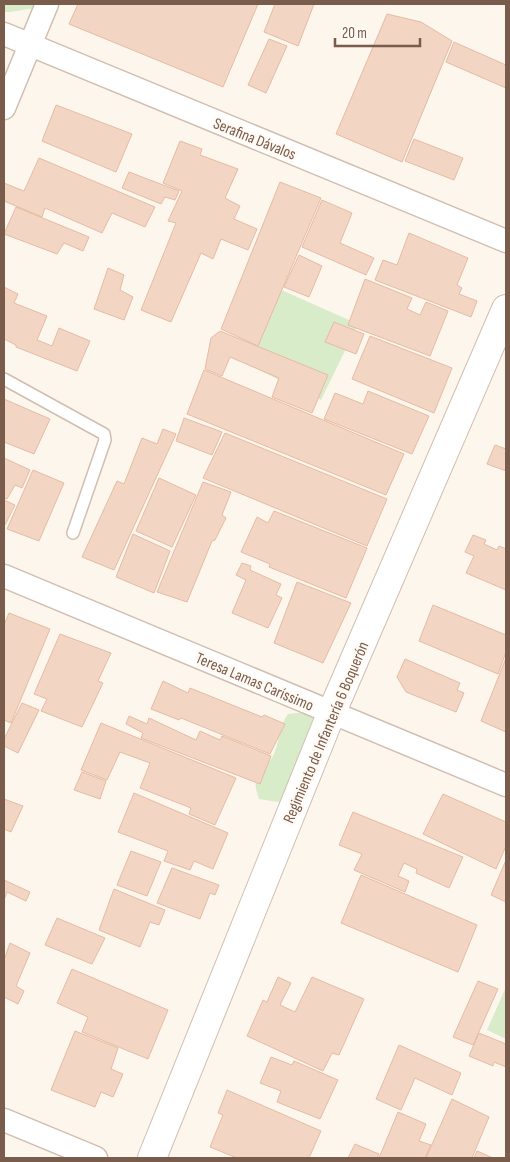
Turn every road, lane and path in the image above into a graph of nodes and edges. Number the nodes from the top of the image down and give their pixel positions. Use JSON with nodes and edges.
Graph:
{"nodes":[{"id":1,"x":46,"y":4,"type":"edge"},
{"id":2,"x":4,"y":34,"type":"edge"},
{"id":3,"x":30,"y":45,"type":"junction"},
{"id":4,"x":4,"y":108,"type":"edge"},
{"id":5,"x":506,"y":242,"type":"edge"},
{"id":6,"x":506,"y":309,"type":"edge"},
{"id":7,"x":4,"y":379,"type":"edge"},
{"id":8,"x":73,"y":534,"type":"dead end"},
{"id":9,"x":4,"y":576,"type":"edge"},
{"id":10,"x":331,"y":714,"type":"junction"},
{"id":11,"x":506,"y":785,"type":"edge"},
{"id":12,"x":4,"y":1120,"type":"edge"},
{"id":13,"x":96,"y":1158,"type":"edge"},
{"id":14,"x":152,"y":1158,"type":"edge"}],
"edges":[{"from":1,"to":3,"type":"street"},
{"from":2,"to":3,"type":"street","name":"Serafina Dávalos"},
{"from":3,"to":4,"type":"street"},
{"from":3,"to":5,"type":"street","name":"Serafina Dávalos"},
{"from":6,"to":10,"type":"street","name":"Regimiento de Infantería 6 Boquerón"},
{"from":7,"to":8,"type":"lane"},
{"from":9,"to":10,"type":"street","name":"Teresa Lamas Caríssimo"},
{"from":10,"to":11,"type":"street","name":"Teresa Lamas Caríssimo"},
{"from":10,"to":14,"type":"street","name":"Regimiento de Infantería 6 Boquerón"},
{"from":12,"to":13,"type":"street"}]}
